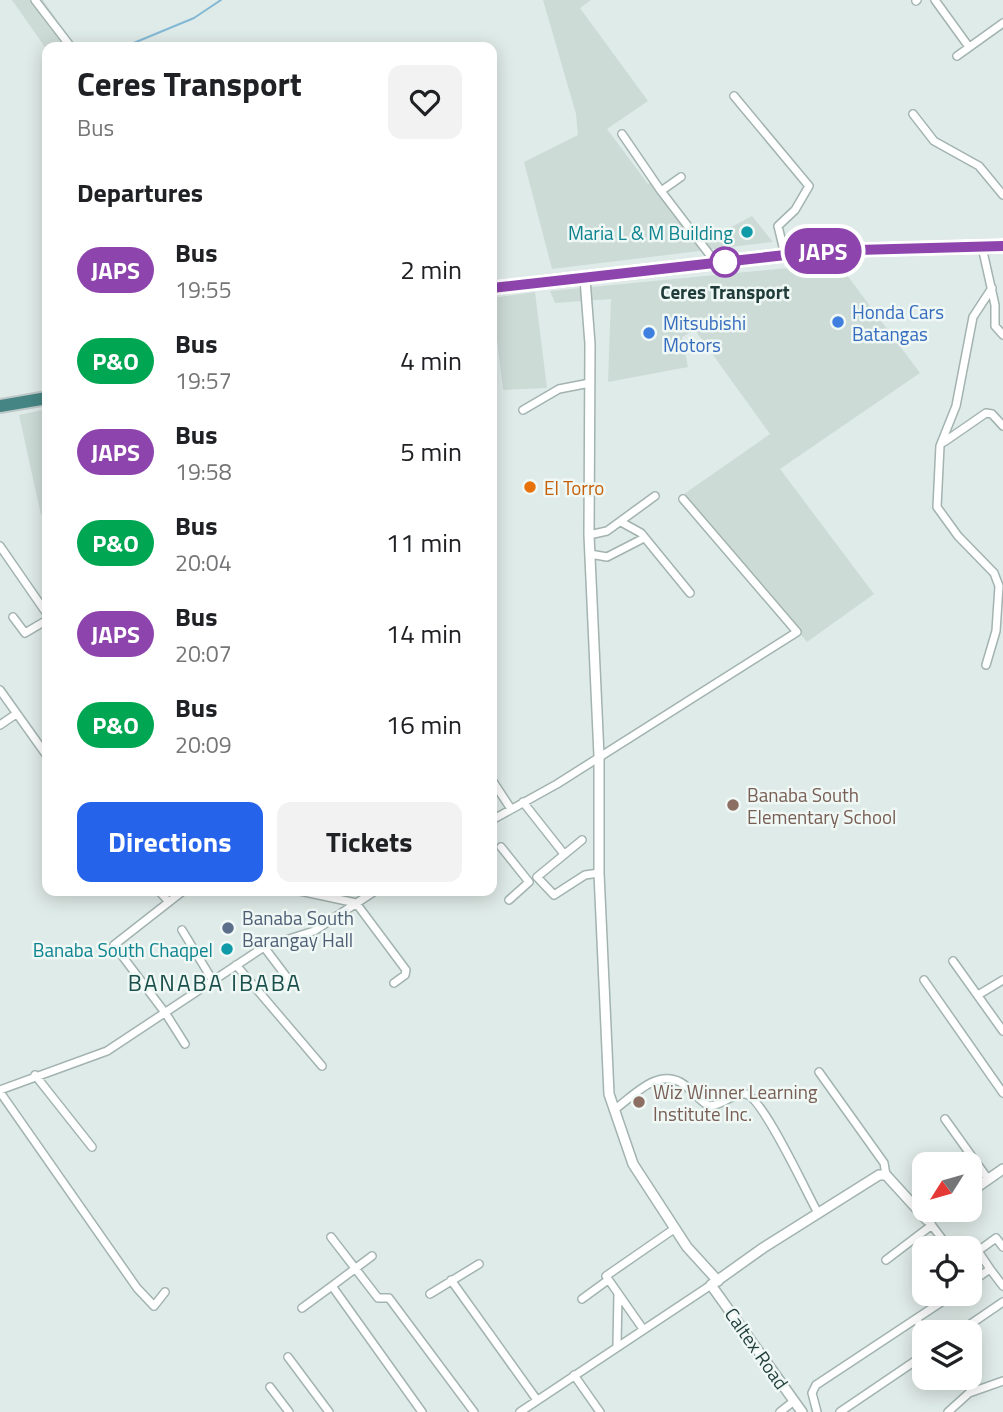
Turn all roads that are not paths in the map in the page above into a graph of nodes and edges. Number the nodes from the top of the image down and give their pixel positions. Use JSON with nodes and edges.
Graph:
{"nodes":[{"id":1,"x":35,"y":0,"type":"edge"},
{"id":2,"x":935,"y":0,"type":"edge"},
{"id":3,"x":1003,"y":23,"type":"edge"},
{"id":4,"x":67,"y":42,"type":"edge"},
{"id":5,"x":969,"y":47,"type":"junction"},
{"id":6,"x":957,"y":56,"type":"dead end"},
{"id":7,"x":734,"y":96,"type":"dead end"},
{"id":8,"x":913,"y":114,"type":"dead end"},
{"id":9,"x":622,"y":134,"type":"dead end"},
{"id":10,"x":681,"y":177,"type":"dead end"},
{"id":11,"x":661,"y":191,"type":"junction"},
{"id":12,"x":1003,"y":195,"type":"edge"},
{"id":13,"x":1003,"y":246,"type":"edge"},
{"id":14,"x":982,"y":247,"type":"junction"},
{"id":15,"x":785,"y":255,"type":"junction"},
{"id":16,"x":717,"y":263,"type":"junction"},
{"id":17,"x":585,"y":279,"type":"junction"},
{"id":18,"x":497,"y":288,"type":"edge"},
{"id":19,"x":992,"y":288,"type":"junction"},
{"id":20,"x":1003,"y":335,"type":"edge"},
{"id":21,"x":590,"y":383,"type":"junction"},
{"id":22,"x":42,"y":399,"type":"edge"},
{"id":23,"x":0,"y":406,"type":"edge"},
{"id":24,"x":523,"y":410,"type":"dead end"},
{"id":25,"x":1003,"y":426,"type":"edge"},
{"id":26,"x":943,"y":442,"type":"junction"},
{"id":27,"x":655,"y":496,"type":"dead end"},
{"id":28,"x":683,"y":499,"type":"dead end"},
{"id":29,"x":621,"y":522,"type":"junction"},
{"id":30,"x":589,"y":535,"type":"junction"},
{"id":31,"x":645,"y":538,"type":"junction"},
{"id":32,"x":0,"y":546,"type":"edge"},
{"id":33,"x":590,"y":554,"type":"junction"},
{"id":34,"x":690,"y":593,"type":"dead end"},
{"id":35,"x":42,"y":599,"type":"edge"},
{"id":36,"x":39,"y":601,"type":"junction"},
{"id":37,"x":42,"y":606,"type":"edge"},
{"id":38,"x":13,"y":617,"type":"dead end"},
{"id":39,"x":42,"y":623,"type":"edge"},
{"id":40,"x":986,"y":665,"type":"dead end"},
{"id":41,"x":0,"y":690,"type":"edge"},
{"id":42,"x":16,"y":714,"type":"junction"},
{"id":43,"x":0,"y":725,"type":"edge"},
{"id":44,"x":42,"y":749,"type":"edge"},
{"id":45,"x":599,"y":756,"type":"junction"},
{"id":46,"x":497,"y":788,"type":"edge"},
{"id":47,"x":523,"y":802,"type":"junction"},
{"id":48,"x":511,"y":809,"type":"junction"},
{"id":49,"x":497,"y":817,"type":"edge"},
{"id":50,"x":582,"y":840,"type":"dead end"},
{"id":51,"x":501,"y":847,"type":"dead end"},
{"id":52,"x":564,"y":854,"type":"junction"},
{"id":53,"x":599,"y":873,"type":"junction"},
{"id":54,"x":537,"y":877,"type":"junction"},
{"id":55,"x":529,"y":883,"type":"junction"},
{"id":56,"x":164,"y":896,"type":"edge"},
{"id":57,"x":176,"y":896,"type":"edge"},
{"id":58,"x":323,"y":896,"type":"edge"},
{"id":59,"x":367,"y":896,"type":"edge"},
{"id":60,"x":509,"y":900,"type":"dead end"},
{"id":61,"x":168,"y":901,"type":"junction"},
{"id":62,"x":356,"y":903,"type":"junction"},
{"id":63,"x":182,"y":930,"type":"dead end"},
{"id":64,"x":264,"y":947,"type":"junction"},
{"id":65,"x":953,"y":961,"type":"dead end"},
{"id":66,"x":236,"y":965,"type":"junction"},
{"id":67,"x":925,"y":980,"type":"dead end"},
{"id":68,"x":1003,"y":980,"type":"edge"},
{"id":69,"x":213,"y":981,"type":"junction"},
{"id":70,"x":394,"y":983,"type":"dead end"},
{"id":71,"x":287,"y":986,"type":"dead end"},
{"id":72,"x":978,"y":995,"type":"junction"},
{"id":73,"x":166,"y":1014,"type":"junction"},
{"id":74,"x":1003,"y":1031,"type":"edge"},
{"id":75,"x":185,"y":1044,"type":"dead end"},
{"id":76,"x":322,"y":1066,"type":"dead end"},
{"id":77,"x":819,"y":1072,"type":"dead end"},
{"id":78,"x":35,"y":1075,"type":"junction"},
{"id":79,"x":0,"y":1091,"type":"edge"},
{"id":80,"x":1003,"y":1093,"type":"edge"},
{"id":81,"x":614,"y":1110,"type":"junction"},
{"id":82,"x":945,"y":1119,"type":"dead end"},
{"id":83,"x":92,"y":1147,"type":"dead end"},
{"id":84,"x":1003,"y":1169,"type":"edge"},
{"id":85,"x":886,"y":1175,"type":"junction"},
{"id":86,"x":988,"y":1179,"type":"junction"},
{"id":87,"x":982,"y":1183,"type":"edge"},
{"id":88,"x":818,"y":1213,"type":"junction"},
{"id":89,"x":930,"y":1223,"type":"junction"},
{"id":90,"x":674,"y":1229,"type":"junction"},
{"id":91,"x":940,"y":1236,"type":"edge"},
{"id":92,"x":331,"y":1237,"type":"dead end"},
{"id":93,"x":1003,"y":1247,"type":"edge"},
{"id":94,"x":982,"y":1248,"type":"edge"},
{"id":95,"x":372,"y":1256,"type":"dead end"},
{"id":96,"x":982,"y":1257,"type":"edge"},
{"id":97,"x":886,"y":1260,"type":"dead end"},
{"id":98,"x":479,"y":1264,"type":"dead end"},
{"id":99,"x":355,"y":1269,"type":"junction"},
{"id":100,"x":990,"y":1269,"type":"junction"},
{"id":101,"x":982,"y":1275,"type":"edge"},
{"id":102,"x":452,"y":1280,"type":"junction"},
{"id":103,"x":608,"y":1280,"type":"junction"},
{"id":104,"x":714,"y":1283,"type":"junction"},
{"id":105,"x":332,"y":1286,"type":"junction"},
{"id":106,"x":1003,"y":1286,"type":"edge"},
{"id":107,"x":165,"y":1292,"type":"dead end"},
{"id":108,"x":430,"y":1294,"type":"dead end"},
{"id":109,"x":618,"y":1294,"type":"junction"},
{"id":110,"x":582,"y":1299,"type":"dead end"},
{"id":111,"x":1003,"y":1302,"type":"edge"},
{"id":112,"x":936,"y":1306,"type":"edge"},
{"id":113,"x":302,"y":1308,"type":"dead end"},
{"id":114,"x":916,"y":1319,"type":"joint"},
{"id":115,"x":977,"y":1320,"type":"edge"},
{"id":116,"x":643,"y":1329,"type":"junction"},
{"id":117,"x":617,"y":1345,"type":"junction"},
{"id":118,"x":288,"y":1357,"type":"dead end"},
{"id":119,"x":912,"y":1363,"type":"edge"},
{"id":120,"x":574,"y":1375,"type":"junction"},
{"id":121,"x":1003,"y":1381,"type":"edge"},
{"id":122,"x":270,"y":1387,"type":"dead end"},
{"id":123,"x":537,"y":1400,"type":"junction"},
{"id":124,"x":794,"y":1401,"type":"junction"},
{"id":125,"x":289,"y":1412,"type":"edge"},
{"id":126,"x":329,"y":1412,"type":"edge"},
{"id":127,"x":422,"y":1412,"type":"edge"},
{"id":128,"x":474,"y":1412,"type":"edge"},
{"id":129,"x":520,"y":1412,"type":"edge"},
{"id":130,"x":600,"y":1412,"type":"edge"},
{"id":131,"x":780,"y":1412,"type":"edge"},
{"id":132,"x":802,"y":1412,"type":"edge"},
{"id":133,"x":817,"y":1412,"type":"edge"},
{"id":134,"x":840,"y":1412,"type":"edge"},
{"id":135,"x":948,"y":1412,"type":"edge"}],
"edges":[{"from":1,"to":4,"type":"street"},
{"from":2,"to":5,"type":"street"},
{"from":3,"to":5,"type":"street"},
{"from":5,"to":6,"type":"street"},
{"from":7,"to":15,"type":"street"},
{"from":8,"to":12,"type":"street"},
{"from":9,"to":11,"type":"street"},
{"from":10,"to":11,"type":"street"},
{"from":11,"to":16,"type":"street"},
{"from":13,"to":14,"type":"highway"},
{"from":14,"to":15,"type":"highway"},
{"from":14,"to":19,"type":"street"},
{"from":15,"to":16,"type":"highway"},
{"from":16,"to":17,"type":"highway"},
{"from":17,"to":18,"type":"highway"},
{"from":17,"to":21,"type":"street","name":"Caltex Road"},
{"from":19,"to":20,"type":"street"},
{"from":19,"to":26,"type":"street"},
{"from":21,"to":24,"type":"street"},
{"from":21,"to":30,"type":"street","name":"Caltex Road"},
{"from":22,"to":23,"type":"highway"},
{"from":25,"to":26,"type":"street"},
{"from":26,"to":40,"type":"street"},
{"from":27,"to":29,"type":"street"},
{"from":28,"to":45,"type":"street"},
{"from":29,"to":30,"type":"street"},
{"from":29,"to":31,"type":"street"},
{"from":30,"to":33,"type":"street","name":"Caltex Road"},
{"from":31,"to":33,"type":"street"},
{"from":31,"to":34,"type":"street"},
{"from":32,"to":36,"type":"street"},
{"from":33,"to":45,"type":"street","name":"Caltex Road"},
{"from":35,"to":36,"type":"street"},
{"from":36,"to":37,"type":"street"},
{"from":38,"to":39,"type":"street"},
{"from":41,"to":42,"type":"street"},
{"from":42,"to":43,"type":"street"},
{"from":42,"to":44,"type":"street"},
{"from":45,"to":47,"type":"street"},
{"from":45,"to":53,"type":"street","name":"Caltex Road"},
{"from":46,"to":48,"type":"street"},
{"from":47,"to":48,"type":"street"},
{"from":47,"to":52,"type":"street"},
{"from":48,"to":49,"type":"street"},
{"from":50,"to":52,"type":"street"},
{"from":51,"to":55,"type":"street"},
{"from":52,"to":54,"type":"street"},
{"from":53,"to":54,"type":"street"},
{"from":53,"to":81,"type":"street","name":"Caltex Road"},
{"from":54,"to":55,"type":"street"},
{"from":55,"to":60,"type":"street"},
{"from":56,"to":61,"type":"street"},
{"from":57,"to":61,"type":"street"},
{"from":58,"to":62,"type":"street"},
{"from":59,"to":62,"type":"street"},
{"from":61,"to":73,"type":"street"},
{"from":62,"to":64,"type":"street"},
{"from":62,"to":70,"type":"street"},
{"from":63,"to":69,"type":"street"},
{"from":64,"to":66,"type":"street"},
{"from":64,"to":71,"type":"street"},
{"from":65,"to":72,"type":"street"},
{"from":66,"to":69,"type":"street"},
{"from":66,"to":76,"type":"street"},
{"from":67,"to":80,"type":"street"},
{"from":68,"to":72,"type":"street"},
{"from":69,"to":73,"type":"street"},
{"from":72,"to":74,"type":"street"},
{"from":73,"to":75,"type":"street"},
{"from":73,"to":78,"type":"street"},
{"from":77,"to":85,"type":"street"},
{"from":78,"to":79,"type":"street"},
{"from":78,"to":83,"type":"street"},
{"from":79,"to":107,"type":"street"},
{"from":81,"to":88,"type":"street"},
{"from":81,"to":90,"type":"street","name":"Caltex Road"},
{"from":82,"to":86,"type":"street"},
{"from":84,"to":86,"type":"street"},
{"from":85,"to":88,"type":"street"},
{"from":85,"to":89,"type":"street"},
{"from":86,"to":87,"type":"street"},
{"from":88,"to":104,"type":"street"},
{"from":89,"to":91,"type":"street"},
{"from":89,"to":97,"type":"street"},
{"from":90,"to":103,"type":"street"},
{"from":90,"to":104,"type":"street","name":"Caltex Road"},
{"from":92,"to":99,"type":"street"},
{"from":93,"to":94,"type":"street"},
{"from":95,"to":99,"type":"street"},
{"from":96,"to":100,"type":"street"},
{"from":98,"to":102,"type":"street"},
{"from":99,"to":105,"type":"street"},
{"from":99,"to":128,"type":"street"},
{"from":100,"to":101,"type":"street"},
{"from":100,"to":106,"type":"street"},
{"from":102,"to":108,"type":"street"},
{"from":102,"to":123,"type":"street"},
{"from":103,"to":109,"type":"street"},
{"from":103,"to":110,"type":"street"},
{"from":104,"to":116,"type":"street"},
{"from":104,"to":124,"type":"street","name":"Caltex Road"},
{"from":105,"to":113,"type":"street"},
{"from":105,"to":127,"type":"street"},
{"from":109,"to":116,"type":"street"},
{"from":109,"to":117,"type":"street"},
{"from":111,"to":115,"type":"street"},
{"from":112,"to":114,"type":"street"},
{"from":114,"to":133,"type":"street"},
{"from":116,"to":117,"type":"street"},
{"from":117,"to":120,"type":"street"},
{"from":118,"to":126,"type":"street"},
{"from":119,"to":134,"type":"street"},
{"from":120,"to":123,"type":"street"},
{"from":120,"to":130,"type":"street"},
{"from":121,"to":135,"type":"street"},
{"from":122,"to":125,"type":"street"},
{"from":123,"to":129,"type":"street"},
{"from":124,"to":131,"type":"street"},
{"from":124,"to":132,"type":"street","name":"Caltex Road"}]}
